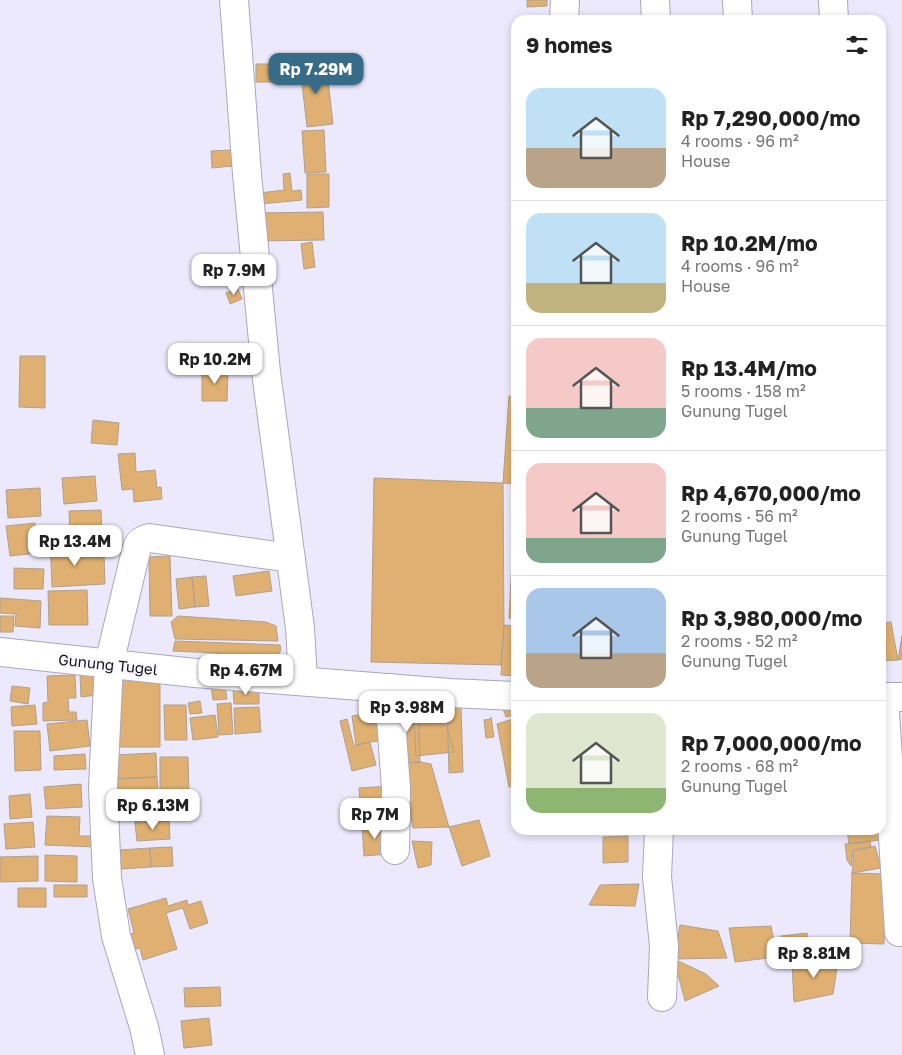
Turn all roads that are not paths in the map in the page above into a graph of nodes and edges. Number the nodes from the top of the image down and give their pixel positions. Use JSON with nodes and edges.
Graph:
{"nodes":[{"id":1,"x":234,"y":0,"type":"edge"},
{"id":2,"x":565,"y":0,"type":"edge"},
{"id":3,"x":655,"y":0,"type":"edge"},
{"id":4,"x":737,"y":0,"type":"edge"},
{"id":5,"x":833,"y":0,"type":"edge"},
{"id":6,"x":564,"y":15,"type":"edge"},
{"id":7,"x":656,"y":15,"type":"edge"},
{"id":8,"x":738,"y":15,"type":"edge"},
{"id":9,"x":834,"y":15,"type":"edge"},
{"id":10,"x":291,"y":558,"type":"junction"},
{"id":11,"x":0,"y":652,"type":"edge"},
{"id":12,"x":109,"y":664,"type":"junction"},
{"id":13,"x":302,"y":680,"type":"junction"},
{"id":14,"x":390,"y":688,"type":"junction"},
{"id":15,"x":511,"y":696,"type":"edge"},
{"id":16,"x":889,"y":697,"type":"edge"},
{"id":17,"x":659,"y":835,"type":"edge"},
{"id":18,"x":395,"y":850,"type":"dead end"},
{"id":19,"x":899,"y":932,"type":"dead end"},
{"id":20,"x":662,"y":997,"type":"dead end"},
{"id":21,"x":150,"y":1055,"type":"edge"}],
"edges":[{"from":1,"to":10,"type":"street"},
{"from":2,"to":6,"type":"street"},
{"from":3,"to":7,"type":"street"},
{"from":4,"to":8,"type":"street"},
{"from":5,"to":9,"type":"street"},
{"from":10,"to":12,"type":"street"},
{"from":10,"to":13,"type":"street"},
{"from":11,"to":12,"type":"street","name":"Gunung Tugel"},
{"from":12,"to":13,"type":"street","name":"Gunung Tugel"},
{"from":12,"to":21,"type":"street"},
{"from":13,"to":14,"type":"street","name":"Gunung Tugel"},
{"from":14,"to":15,"type":"street","name":"Gunung Tugel"},
{"from":14,"to":18,"type":"street"},
{"from":16,"to":19,"type":"street"},
{"from":17,"to":20,"type":"street"}]}
